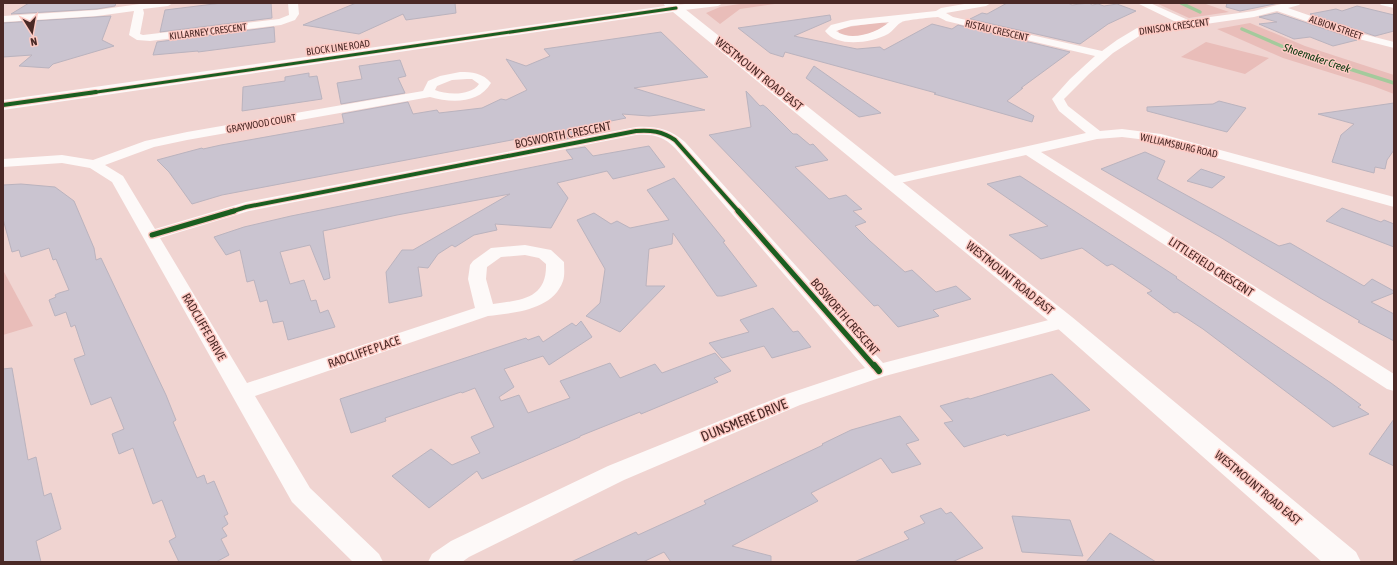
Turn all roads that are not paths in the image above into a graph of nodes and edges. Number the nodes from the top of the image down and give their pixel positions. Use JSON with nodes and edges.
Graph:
{"nodes":[{"id":1,"x":168,"y":3,"type":"edge"},
{"id":2,"x":294,"y":3,"type":"edge"},
{"id":3,"x":718,"y":3,"type":"edge"},
{"id":4,"x":986,"y":3,"type":"edge"},
{"id":5,"x":1142,"y":3,"type":"edge"},
{"id":6,"x":1294,"y":3,"type":"edge"},
{"id":7,"x":1384,"y":3,"type":"edge"},
{"id":8,"x":1394,"y":5,"type":"edge"},
{"id":9,"x":672,"y":6,"type":"edge"},
{"id":10,"x":138,"y":8,"type":"junction"},
{"id":11,"x":1278,"y":8,"type":"junction"},
{"id":12,"x":940,"y":14,"type":"junction"},
{"id":13,"x":3,"y":19,"type":"edge"},
{"id":14,"x":898,"y":19,"type":"junction"},
{"id":15,"x":1188,"y":24,"type":"junction"},
{"id":16,"x":1394,"y":45,"type":"edge"},
{"id":17,"x":1104,"y":55,"type":"junction"},
{"id":18,"x":431,"y":93,"type":"dead end"},
{"id":19,"x":3,"y":105,"type":"edge"},
{"id":20,"x":1097,"y":135,"type":"junction"},
{"id":21,"x":1028,"y":150,"type":"junction"},
{"id":22,"x":3,"y":163,"type":"edge"},
{"id":23,"x":94,"y":164,"type":"junction"},
{"id":24,"x":891,"y":181,"type":"junction"},
{"id":25,"x":1394,"y":202,"type":"edge"},
{"id":26,"x":152,"y":235,"type":"junction"},
{"id":27,"x":485,"y":311,"type":"junction"},
{"id":28,"x":1064,"y":322,"type":"junction"},
{"id":29,"x":879,"y":371,"type":"junction"},
{"id":30,"x":1394,"y":384,"type":"edge"},
{"id":31,"x":242,"y":393,"type":"junction"},
{"id":32,"x":370,"y":562,"type":"edge"},
{"id":33,"x":442,"y":562,"type":"edge"},
{"id":34,"x":1345,"y":562,"type":"edge"}],
"edges":[{"from":1,"to":10,"type":"street"},
{"from":2,"to":10,"type":"street","name":"KILLARNEY CRESCENT"},
{"from":3,"to":9,"type":"street","name":"BLOCK LINE ROAD"},
{"from":4,"to":12,"type":"street","name":"RISTAU CRESCENT"},
{"from":5,"to":15,"type":"street"},
{"from":6,"to":11,"type":"street","name":"DINISON CRESCENT"},
{"from":7,"to":8,"type":"street"},
{"from":9,"to":19,"type":"main road","name":"BLOCK LINE ROAD"},
{"from":9,"to":24,"type":"main road","name":"WESTMOUNT ROAD EAST"},
{"from":10,"to":13,"type":"street"},
{"from":11,"to":15,"type":"street","name":"DINISON CRESCENT"},
{"from":11,"to":16,"type":"street","name":"ALBION STREET"},
{"from":12,"to":14,"type":"street"},
{"from":12,"to":17,"type":"street","name":"RISTAU CRESCENT"},
{"from":14,"to":14,"type":"street"},
{"from":15,"to":17,"type":"street","name":"DINISON CRESCENT"},
{"from":17,"to":20,"type":"street","name":"DINISON CRESCENT"},
{"from":18,"to":23,"type":"street","name":"GRAYWOOD COURT"},
{"from":20,"to":21,"type":"street","name":"WILLIAMSBURG ROAD"},
{"from":20,"to":25,"type":"street","name":"WILLIAMSBURG ROAD"},
{"from":21,"to":24,"type":"street","name":"WILLIAMSBURG ROAD"},
{"from":21,"to":30,"type":"street","name":"LITTLEFIELD CRESCENT"},
{"from":22,"to":23,"type":"street","name":"RADCLIFFE DRIVE"},
{"from":23,"to":26,"type":"street","name":"RADCLIFFE DRIVE"},
{"from":24,"to":28,"type":"main road","name":"WESTMOUNT ROAD EAST"},
{"from":26,"to":29,"type":"street","name":"BOSWORTH CRESCENT"},
{"from":26,"to":31,"type":"street","name":"RADCLIFFE DRIVE"},
{"from":27,"to":27,"type":"street","name":"RADCLIFFE PLACE"},
{"from":27,"to":31,"type":"street","name":"RADCLIFFE PLACE"},
{"from":28,"to":29,"type":"street","name":"DUNSMERE DRIVE"},
{"from":28,"to":34,"type":"main road","name":"WESTMOUNT ROAD EAST"},
{"from":29,"to":33,"type":"street","name":"DUNSMERE DRIVE"},
{"from":31,"to":32,"type":"street","name":"RADCLIFFE DRIVE"}]}
